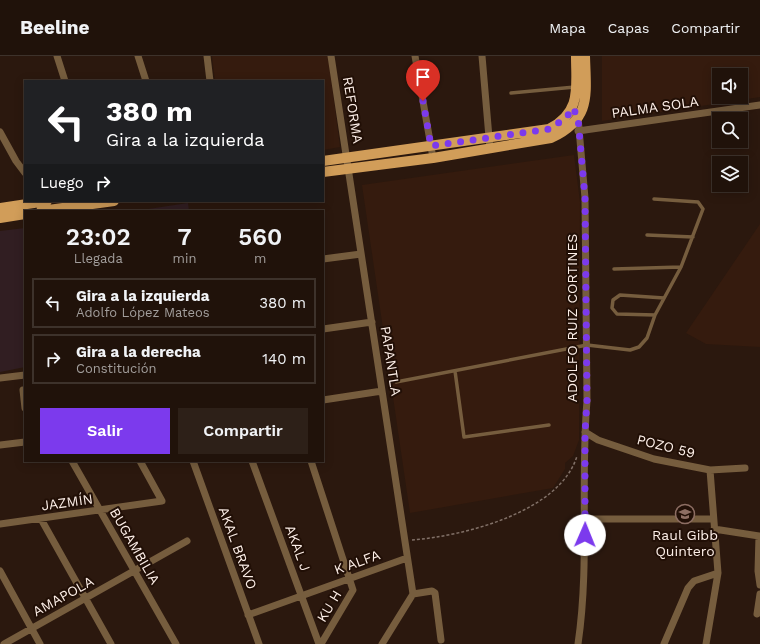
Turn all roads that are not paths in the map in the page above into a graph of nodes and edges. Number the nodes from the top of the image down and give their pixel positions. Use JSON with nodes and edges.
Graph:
{"nodes":[{"id":1,"x":57,"y":56,"type":"edge"},
{"id":2,"x":138,"y":56,"type":"edge"},
{"id":3,"x":206,"y":56,"type":"edge"},
{"id":4,"x":331,"y":56,"type":"edge"},
{"id":5,"x":415,"y":56,"type":"edge"},
{"id":6,"x":482,"y":56,"type":"edge"},
{"id":7,"x":576,"y":56,"type":"edge"},
{"id":8,"x":585,"y":56,"type":"edge"},
{"id":9,"x":65,"y":80,"type":"edge"},
{"id":10,"x":146,"y":80,"type":"edge"},
{"id":11,"x":210,"y":80,"type":"edge"},
{"id":12,"x":576,"y":87,"type":"junction"},
{"id":13,"x":511,"y":93,"type":"dead end"},
{"id":14,"x":760,"y":105,"type":"edge"},
{"id":15,"x":573,"y":108,"type":"junction"},
{"id":16,"x":578,"y":118,"type":"junction"},
{"id":17,"x":578,"y":131,"type":"junction"},
{"id":18,"x":0,"y":132,"type":"edge"},
{"id":19,"x":489,"y":138,"type":"junction"},
{"id":20,"x":431,"y":146,"type":"junction"},
{"id":21,"x":490,"y":149,"type":"junction"},
{"id":22,"x":433,"y":158,"type":"junction"},
{"id":23,"x":324,"y":161,"type":"edge"},
{"id":24,"x":348,"y":163,"type":"junction"},
{"id":25,"x":24,"y":172,"type":"edge"},
{"id":26,"x":324,"y":172,"type":"edge"},
{"id":27,"x":654,"y":199,"type":"dead end"},
{"id":28,"x":81,"y":202,"type":"edge"},
{"id":29,"x":48,"y":203,"type":"edge"},
{"id":30,"x":0,"y":208,"type":"edge"},
{"id":31,"x":24,"y":214,"type":"edge"},
{"id":32,"x":0,"y":218,"type":"edge"},
{"id":33,"x":647,"y":235,"type":"dead end"},
{"id":34,"x":693,"y":237,"type":"junction"},
{"id":35,"x":361,"y":254,"type":"junction"},
{"id":36,"x":324,"y":259,"type":"edge"},
{"id":37,"x":681,"y":267,"type":"junction"},
{"id":38,"x":614,"y":269,"type":"dead end"},
{"id":39,"x":664,"y":298,"type":"junction"},
{"id":40,"x":655,"y":315,"type":"junction"},
{"id":41,"x":372,"y":322,"type":"junction"},
{"id":42,"x":324,"y":329,"type":"edge"},
{"id":43,"x":587,"y":345,"type":"junction"},
{"id":44,"x":455,"y":370,"type":"junction"},
{"id":45,"x":24,"y":374,"type":"edge"},
{"id":46,"x":0,"y":378,"type":"edge"},
{"id":47,"x":396,"y":382,"type":"dead end"},
{"id":48,"x":22,"y":390,"type":"dead end"},
{"id":49,"x":382,"y":392,"type":"junction"},
{"id":50,"x":324,"y":400,"type":"edge"},
{"id":51,"x":24,"y":402,"type":"edge"},
{"id":52,"x":549,"y":425,"type":"dead end"},
{"id":53,"x":585,"y":432,"type":"junction"},
{"id":54,"x":24,"y":442,"type":"edge"},
{"id":55,"x":0,"y":445,"type":"edge"},
{"id":56,"x":73,"y":462,"type":"edge"},
{"id":57,"x":141,"y":462,"type":"edge"},
{"id":58,"x":193,"y":462,"type":"edge"},
{"id":59,"x":252,"y":462,"type":"edge"},
{"id":60,"x":311,"y":462,"type":"edge"},
{"id":61,"x":745,"y":468,"type":"dead end"},
{"id":62,"x":710,"y":470,"type":"junction"},
{"id":63,"x":100,"y":511,"type":"junction"},
{"id":64,"x":41,"y":519,"type":"junction"},
{"id":65,"x":585,"y":519,"type":"junction"},
{"id":66,"x":713,"y":519,"type":"junction"},
{"id":67,"x":0,"y":524,"type":"edge"},
{"id":68,"x":714,"y":529,"type":"junction"},
{"id":69,"x":760,"y":536,"type":"edge"},
{"id":70,"x":187,"y":540,"type":"dead end"},
{"id":71,"x":407,"y":558,"type":"junction"},
{"id":72,"x":0,"y":571,"type":"edge"},
{"id":73,"x":134,"y":571,"type":"junction"},
{"id":74,"x":718,"y":573,"type":"junction"},
{"id":75,"x":350,"y":579,"type":"junction"},
{"id":76,"x":760,"y":585,"type":"edge"},
{"id":77,"x":412,"y":594,"type":"junction"},
{"id":78,"x":760,"y":594,"type":"edge"},
{"id":79,"x":302,"y":596,"type":"junction"},
{"id":80,"x":85,"y":598,"type":"junction"},
{"id":81,"x":757,"y":614,"type":"dead end"},
{"id":82,"x":248,"y":615,"type":"junction"},
{"id":83,"x":31,"y":628,"type":"junction"},
{"id":84,"x":441,"y":640,"type":"dead end"},
{"id":85,"x":4,"y":644,"type":"edge"},
{"id":86,"x":40,"y":644,"type":"edge"},
{"id":87,"x":110,"y":644,"type":"edge"},
{"id":88,"x":176,"y":644,"type":"edge"},
{"id":89,"x":259,"y":644,"type":"edge"},
{"id":90,"x":320,"y":644,"type":"edge"},
{"id":91,"x":382,"y":644,"type":"edge"},
{"id":92,"x":578,"y":644,"type":"edge"},
{"id":93,"x":664,"y":644,"type":"edge"},
{"id":94,"x":706,"y":644,"type":"edge"}],
"edges":[{"from":1,"to":9,"type":"street"},
{"from":2,"to":10,"type":"street"},
{"from":3,"to":11,"type":"street"},
{"from":4,"to":24,"type":"street","name":"REFORMA"},
{"from":5,"to":20,"type":"street"},
{"from":6,"to":19,"type":"street"},
{"from":7,"to":12,"type":"main road"},
{"from":8,"to":16,"type":"main road","name":"ADOLFO RUIZ CORTINES"},
{"from":12,"to":13,"type":"lane"},
{"from":12,"to":15,"type":"main road"},
{"from":14,"to":17,"type":"street","name":"PALMA SOLA"},
{"from":15,"to":16,"type":"street","name":"ADOLFO RUIZ CORTINES"},
{"from":15,"to":19,"type":"main road"},
{"from":16,"to":17,"type":"street","name":"ADOLFO RUIZ CORTINES"},
{"from":16,"to":21,"type":"main road"},
{"from":17,"to":43,"type":"street","name":"ADOLFO RUIZ CORTINES"},
{"from":18,"to":25,"type":"street"},
{"from":19,"to":20,"type":"main road"},
{"from":19,"to":21,"type":"street"},
{"from":20,"to":22,"type":"street"},
{"from":20,"to":24,"type":"main road"},
{"from":21,"to":22,"type":"main road"},
{"from":22,"to":24,"type":"main road"},
{"from":23,"to":24,"type":"main road"},
{"from":24,"to":26,"type":"main road"},
{"from":24,"to":35,"type":"street","name":"PAPANTLA"},
{"from":27,"to":34,"type":"lane"},
{"from":28,"to":29,"type":"main road"},
{"from":29,"to":30,"type":"main road"},
{"from":31,"to":32,"type":"main road"},
{"from":33,"to":34,"type":"lane"},
{"from":34,"to":37,"type":"lane"},
{"from":35,"to":36,"type":"street"},
{"from":35,"to":41,"type":"street","name":"PAPANTLA"},
{"from":37,"to":38,"type":"lane"},
{"from":37,"to":39,"type":"lane"},
{"from":39,"to":40,"type":"lane"},
{"from":39,"to":40,"type":"lane"},
{"from":40,"to":43,"type":"lane"},
{"from":41,"to":42,"type":"street"},
{"from":41,"to":49,"type":"street","name":"PAPANTLA"},
{"from":43,"to":44,"type":"lane"},
{"from":43,"to":53,"type":"street","name":"ADOLFO RUIZ CORTINES"},
{"from":44,"to":47,"type":"lane"},
{"from":44,"to":52,"type":"lane"},
{"from":45,"to":46,"type":"street"},
{"from":48,"to":51,"type":"street"},
{"from":49,"to":50,"type":"street"},
{"from":49,"to":71,"type":"street","name":"PAPANTLA"},
{"from":53,"to":62,"type":"street","name":"POZO 59"},
{"from":53,"to":65,"type":"street","name":"ADOLFO RUIZ CORTINES"},
{"from":54,"to":55,"type":"street"},
{"from":56,"to":63,"type":"street","name":"BUGAMBILIA"},
{"from":57,"to":63,"type":"street","name":"JAZMÍN"},
{"from":58,"to":82,"type":"street","name":"AKAL BRAVO"},
{"from":59,"to":79,"type":"street","name":"AKAL J"},
{"from":60,"to":75,"type":"street"},
{"from":61,"to":62,"type":"street","name":"POZO 59"},
{"from":62,"to":66,"type":"street"},
{"from":63,"to":64,"type":"street","name":"JAZMÍN"},
{"from":63,"to":73,"type":"street","name":"BUGAMBILIA"},
{"from":64,"to":67,"type":"street","name":"JAZMÍN"},
{"from":64,"to":80,"type":"street"},
{"from":65,"to":66,"type":"street"},
{"from":65,"to":92,"type":"street","name":"ADOLFO RUIZ CORTINES"},
{"from":66,"to":68,"type":"street"},
{"from":68,"to":69,"type":"street"},
{"from":68,"to":74,"type":"street"},
{"from":69,"to":76,"type":"street"},
{"from":70,"to":73,"type":"street","name":"AMAPOLA"},
{"from":71,"to":75,"type":"street","name":"K ALFA"},
{"from":71,"to":77,"type":"street","name":"PAPANTLA"},
{"from":72,"to":83,"type":"street"},
{"from":73,"to":80,"type":"street","name":"AMAPOLA"},
{"from":73,"to":88,"type":"street","name":"BUGAMBILIA"},
{"from":74,"to":93,"type":"street"},
{"from":74,"to":94,"type":"street"},
{"from":75,"to":79,"type":"street","name":"K ALFA"},
{"from":75,"to":90,"type":"street","name":"KU H"},
{"from":77,"to":84,"type":"street"},
{"from":77,"to":91,"type":"street"},
{"from":78,"to":81,"type":"street"},
{"from":79,"to":82,"type":"street","name":"K ALFA"},
{"from":79,"to":90,"type":"street","name":"AKAL J"},
{"from":80,"to":83,"type":"street","name":"AMAPOLA"},
{"from":80,"to":87,"type":"street"},
{"from":82,"to":89,"type":"street","name":"AKAL BRAVO"},
{"from":83,"to":85,"type":"street","name":"AMAPOLA"},
{"from":83,"to":86,"type":"street"}]}
